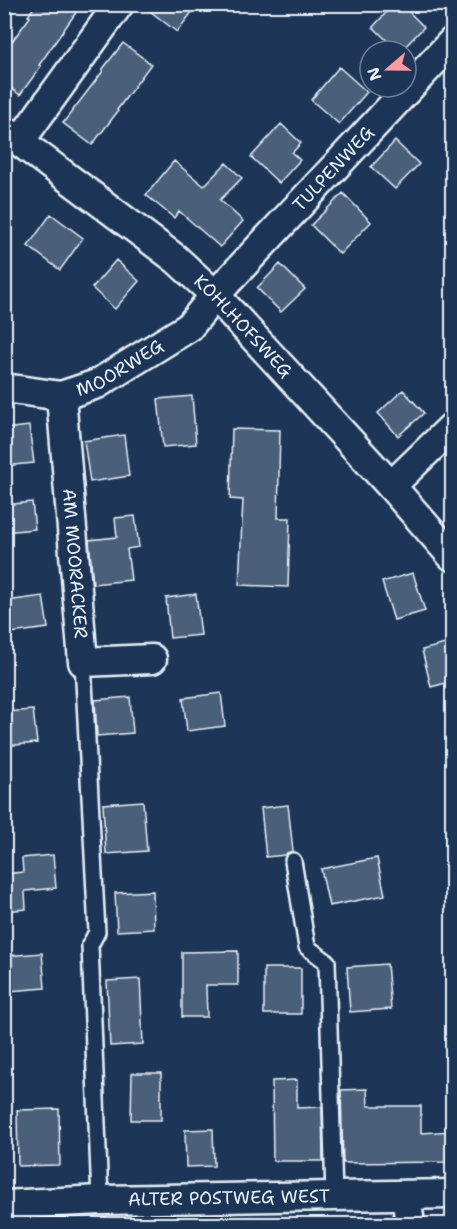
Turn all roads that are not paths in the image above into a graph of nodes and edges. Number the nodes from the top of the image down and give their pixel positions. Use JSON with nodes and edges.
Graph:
{"nodes":[{"id":1,"x":119,"y":4,"type":"edge"},
{"id":2,"x":453,"y":42,"type":"edge"},
{"id":3,"x":12,"y":135,"type":"edge"},
{"id":4,"x":215,"y":295,"type":"junction"},
{"id":5,"x":4,"y":388,"type":"edge"},
{"id":6,"x":61,"y":396,"type":"junction"},
{"id":7,"x":453,"y":427,"type":"edge"},
{"id":8,"x":391,"y":486,"type":"junction"},
{"id":9,"x":453,"y":556,"type":"edge"},
{"id":10,"x":152,"y":659,"type":"dead end"},
{"id":11,"x":83,"y":662,"type":"junction"},
{"id":12,"x":293,"y":861,"type":"dead end"},
{"id":13,"x":453,"y":1194,"type":"edge"},
{"id":14,"x":406,"y":1195,"type":"junction"},
{"id":15,"x":334,"y":1196,"type":"junction"},
{"id":16,"x":100,"y":1200,"type":"junction"},
{"id":17,"x":4,"y":1205,"type":"edge"},
{"id":18,"x":50,"y":1214,"type":"edge"},
{"id":19,"x":410,"y":1224,"type":"edge"}],
"edges":[{"from":1,"to":3,"type":"street"},
{"from":2,"to":4,"type":"street","name":"TULPENWEG"},
{"from":3,"to":4,"type":"street","name":"KOHLHOFSWEG"},
{"from":4,"to":6,"type":"street","name":"MOORWEG"},
{"from":4,"to":8,"type":"street","name":"KOHLHOFSWEG"},
{"from":5,"to":6,"type":"street","name":"MOORWEG"},
{"from":6,"to":11,"type":"street","name":"AM MOORACKER"},
{"from":7,"to":8,"type":"street"},
{"from":8,"to":9,"type":"street","name":"KOHLHOFSWEG"},
{"from":10,"to":11,"type":"street","name":"AM MOORACKER"},
{"from":11,"to":16,"type":"lane"},
{"from":12,"to":15,"type":"lane"},
{"from":13,"to":14,"type":"street","name":"ALTER POSTWEG WEST"},
{"from":14,"to":15,"type":"street","name":"ALTER POSTWEG WEST"},
{"from":14,"to":19,"type":"street"},
{"from":15,"to":16,"type":"street","name":"ALTER POSTWEG WEST"},
{"from":16,"to":18,"type":"street","name":"ALTER POSTWEG WEST"},
{"from":17,"to":18,"type":"street","name":"ALTER POSTWEG WEST"}]}
